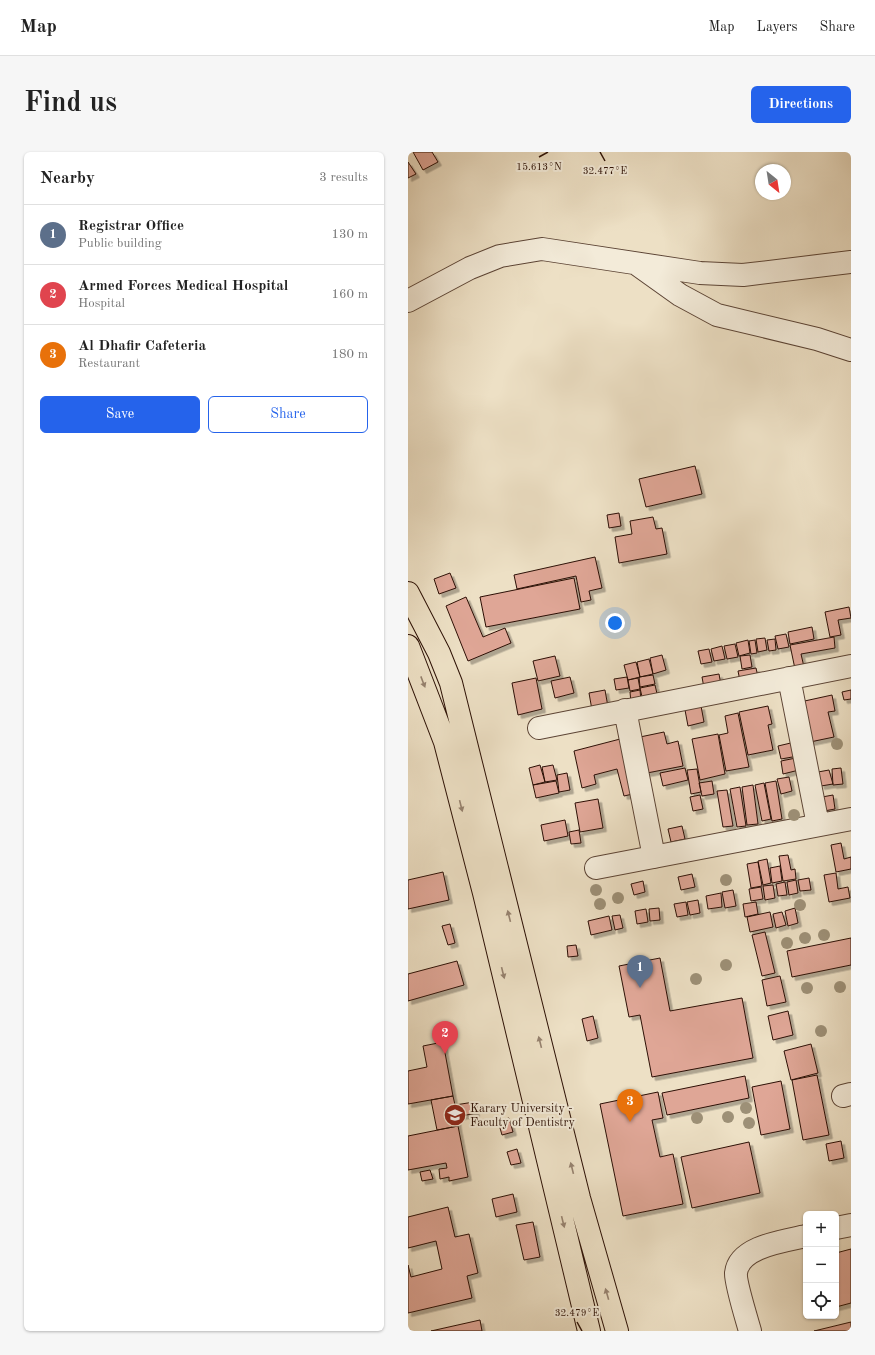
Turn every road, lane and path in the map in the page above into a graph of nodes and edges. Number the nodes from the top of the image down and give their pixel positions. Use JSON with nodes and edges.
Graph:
{"nodes":[{"id":1,"x":633,"y":262,"type":"junction"},
{"id":2,"x":851,"y":262,"type":"edge"},
{"id":3,"x":408,"y":301,"type":"edge"},
{"id":4,"x":851,"y":350,"type":"edge"},
{"id":5,"x":408,"y":593,"type":"edge"},
{"id":6,"x":415,"y":622,"type":"edge"},
{"id":7,"x":408,"y":646,"type":"edge"},
{"id":8,"x":851,"y":666,"type":"edge"},
{"id":9,"x":789,"y":678,"type":"junction"},
{"id":10,"x":625,"y":710,"type":"junction"},
{"id":11,"x":539,"y":728,"type":"dead end"},
{"id":12,"x":851,"y":819,"type":"edge"},
{"id":13,"x":818,"y":825,"type":"junction"},
{"id":14,"x":654,"y":857,"type":"junction"},
{"id":15,"x":596,"y":868,"type":"dead end"},
{"id":16,"x":579,"y":1198,"type":"junction"},
{"id":17,"x":558,"y":1201,"type":"junction"},
{"id":18,"x":851,"y":1224,"type":"edge"},
{"id":19,"x":839,"y":1227,"type":"edge"},
{"id":20,"x":803,"y":1237,"type":"edge"},
{"id":21,"x":589,"y":1331,"type":"edge"},
{"id":22,"x":617,"y":1331,"type":"edge"},
{"id":23,"x":750,"y":1331,"type":"edge"}],
"edges":[{"from":1,"to":2,"type":"street"},
{"from":1,"to":3,"type":"street"},
{"from":1,"to":4,"type":"street"},
{"from":5,"to":6,"type":"main road"},
{"from":16,"to":6,"type":"main road","one_way":true},
{"from":7,"to":17,"type":"main road","one_way":true},
{"from":8,"to":9,"type":"street"},
{"from":9,"to":10,"type":"street"},
{"from":9,"to":13,"type":"street"},
{"from":10,"to":11,"type":"street"},
{"from":10,"to":14,"type":"street"},
{"from":12,"to":13,"type":"street"},
{"from":13,"to":14,"type":"street"},
{"from":14,"to":15,"type":"street"},
{"from":16,"to":17,"type":"main road"},
{"from":22,"to":16,"type":"main road","one_way":true},
{"from":17,"to":21,"type":"main road","one_way":true},
{"from":18,"to":19,"type":"street"},
{"from":20,"to":23,"type":"street"}]}
